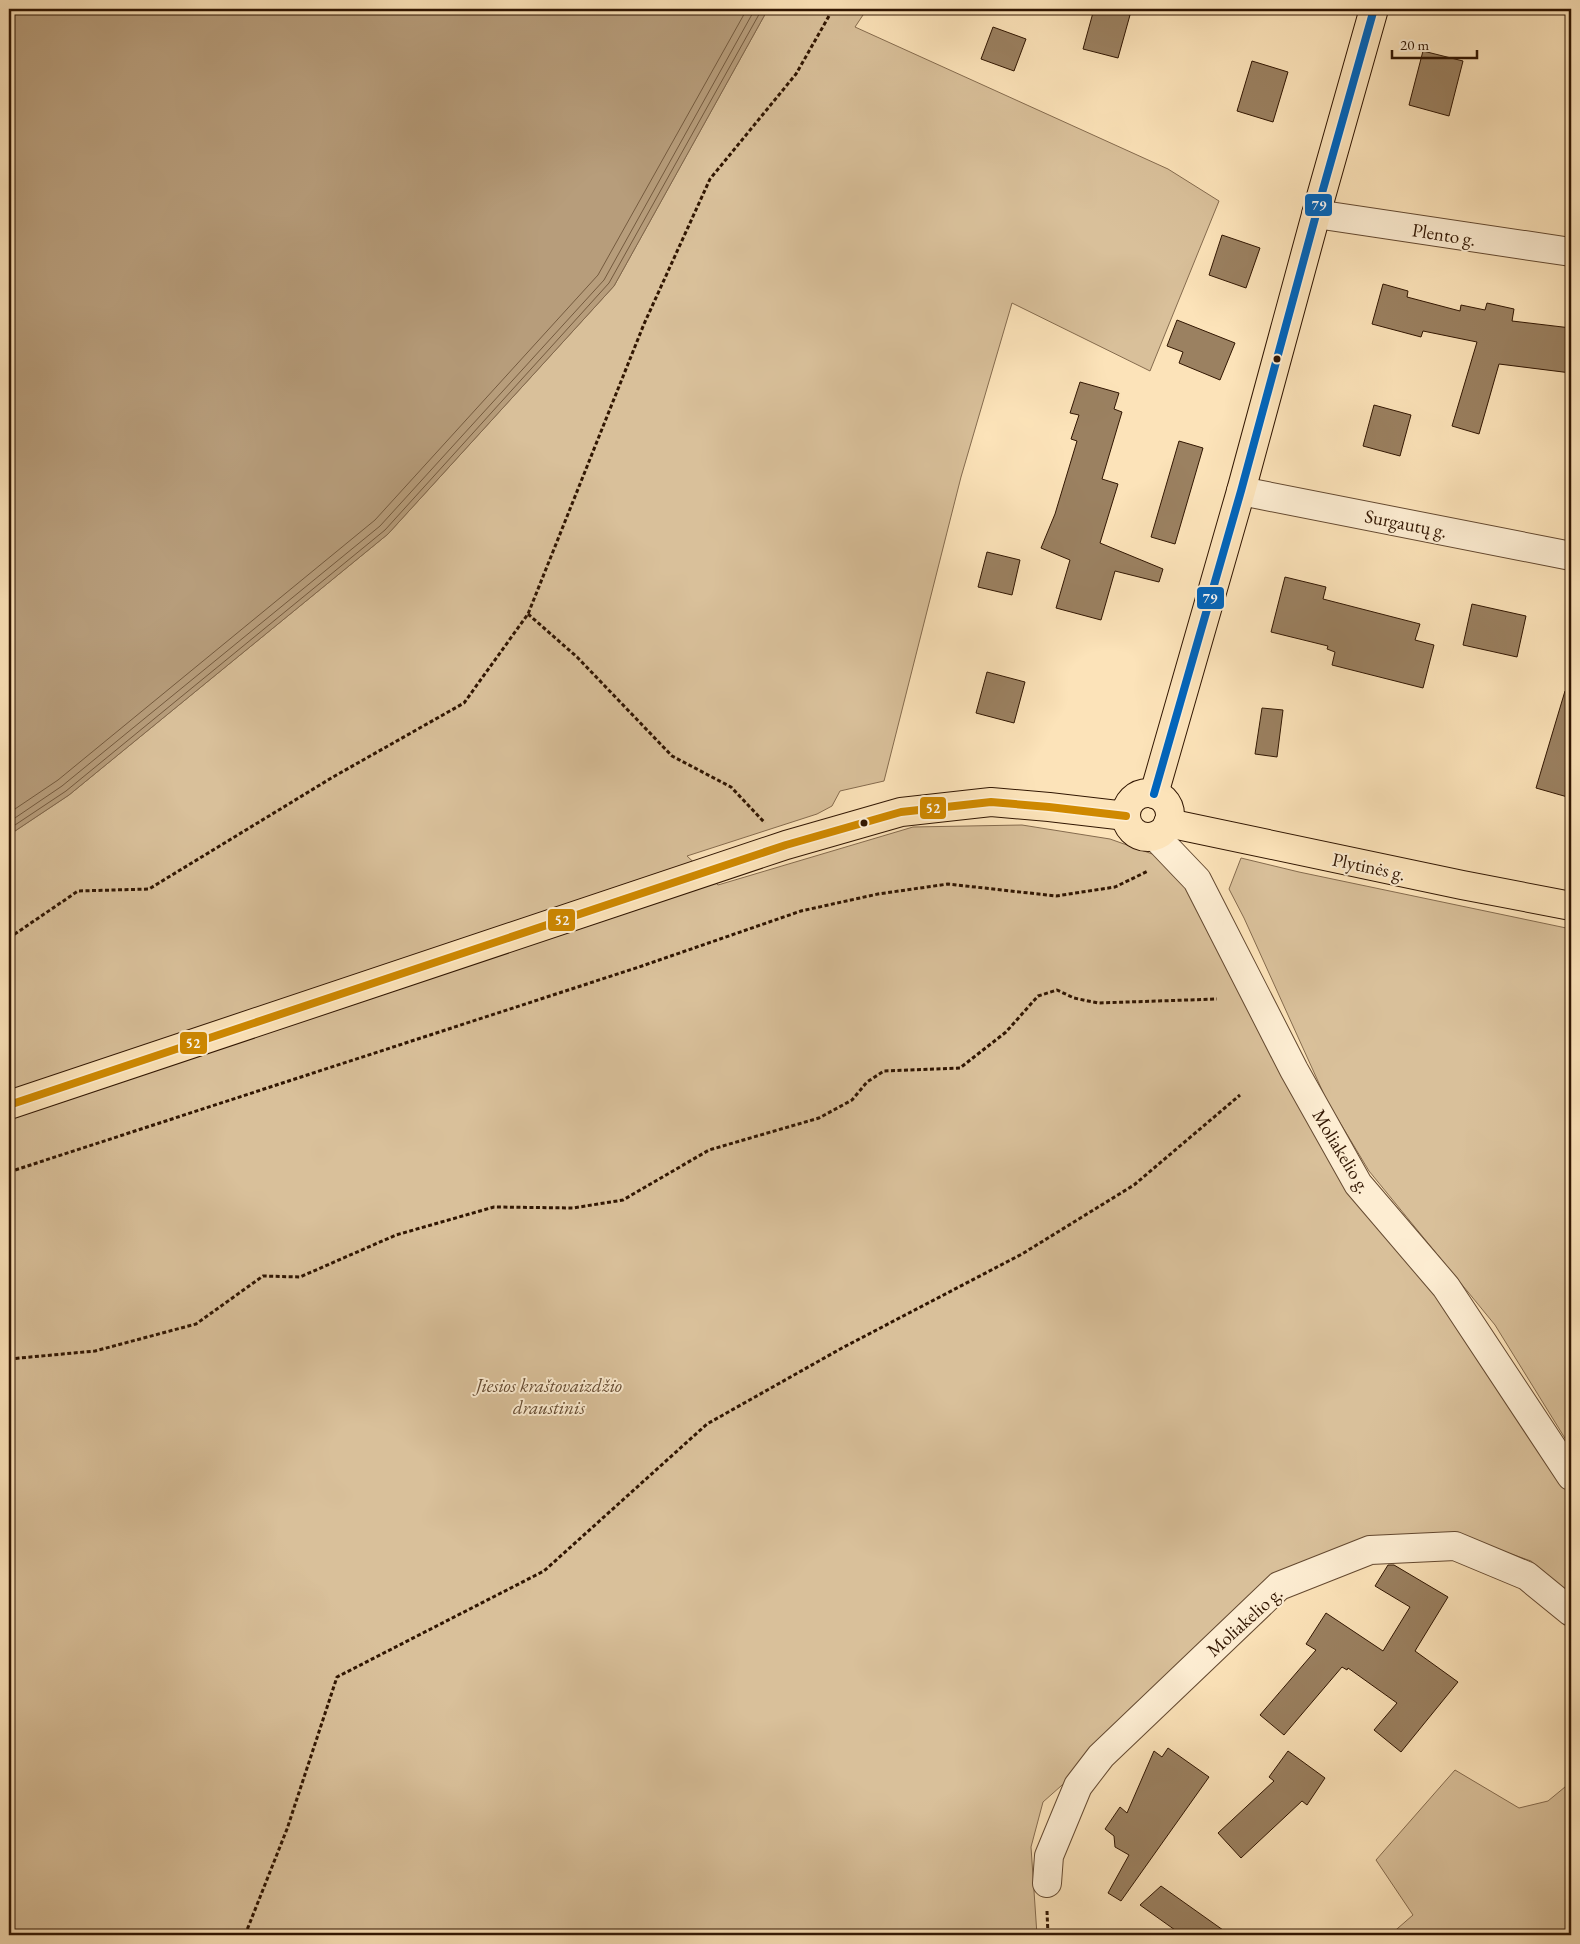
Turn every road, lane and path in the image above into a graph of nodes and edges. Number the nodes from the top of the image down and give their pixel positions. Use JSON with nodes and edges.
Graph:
{"nodes":[{"id":1,"x":833,"y":9,"type":"edge"},
{"id":2,"x":1374,"y":9,"type":"edge"},
{"id":3,"x":1316,"y":214,"type":"junction"},
{"id":4,"x":1571,"y":252,"type":"edge"},
{"id":5,"x":1241,"y":491,"type":"junction"},
{"id":6,"x":1571,"y":556,"type":"edge"},
{"id":7,"x":528,"y":614,"type":"junction"},
{"id":8,"x":1154,"y":794,"type":"junction"},
{"id":9,"x":1126,"y":816,"type":"junction"},
{"id":10,"x":1162,"y":830,"type":"junction"},
{"id":11,"x":786,"y":845,"type":"junction"},
{"id":12,"x":1176,"y":858,"type":"junction"},
{"id":13,"x":1571,"y":906,"type":"edge"},
{"id":14,"x":9,"y":938,"type":"edge"},
{"id":15,"x":1218,"y":999,"type":"dead end"},
{"id":16,"x":1240,"y":1096,"type":"dead end"},
{"id":17,"x":9,"y":1105,"type":"edge"},
{"id":18,"x":9,"y":1172,"type":"edge"},
{"id":19,"x":9,"y":1359,"type":"edge"},
{"id":20,"x":1571,"y":1476,"type":"edge"},
{"id":21,"x":1571,"y":1612,"type":"edge"},
{"id":22,"x":1047,"y":1883,"type":"dead end"},
{"id":23,"x":245,"y":1935,"type":"edge"}],
"edges":[{"from":1,"to":7,"type":"path"},
{"from":2,"to":3,"type":"main road"},
{"from":3,"to":4,"type":"street","name":"Plento g."},
{"from":3,"to":5,"type":"main road"},
{"from":5,"to":6,"type":"street","name":"Surgautų g."},
{"from":5,"to":8,"type":"main road"},
{"from":7,"to":11,"type":"path"},
{"from":7,"to":14,"type":"path"},
{"from":8,"to":9,"type":"main road"},
{"from":8,"to":10,"type":"main road"},
{"from":9,"to":10,"type":"main road"},
{"from":9,"to":11,"type":"main road"},
{"from":10,"to":12,"type":"street","name":"Moliakelio g."},
{"from":10,"to":13,"type":"main road","name":"Plytinės g."},
{"from":11,"to":17,"type":"main road"},
{"from":12,"to":18,"type":"path"},
{"from":12,"to":20,"type":"street","name":"Moliakelio g."},
{"from":15,"to":19,"type":"path"},
{"from":16,"to":23,"type":"path"},
{"from":21,"to":22,"type":"street","name":"Moliakelio g."}]}
